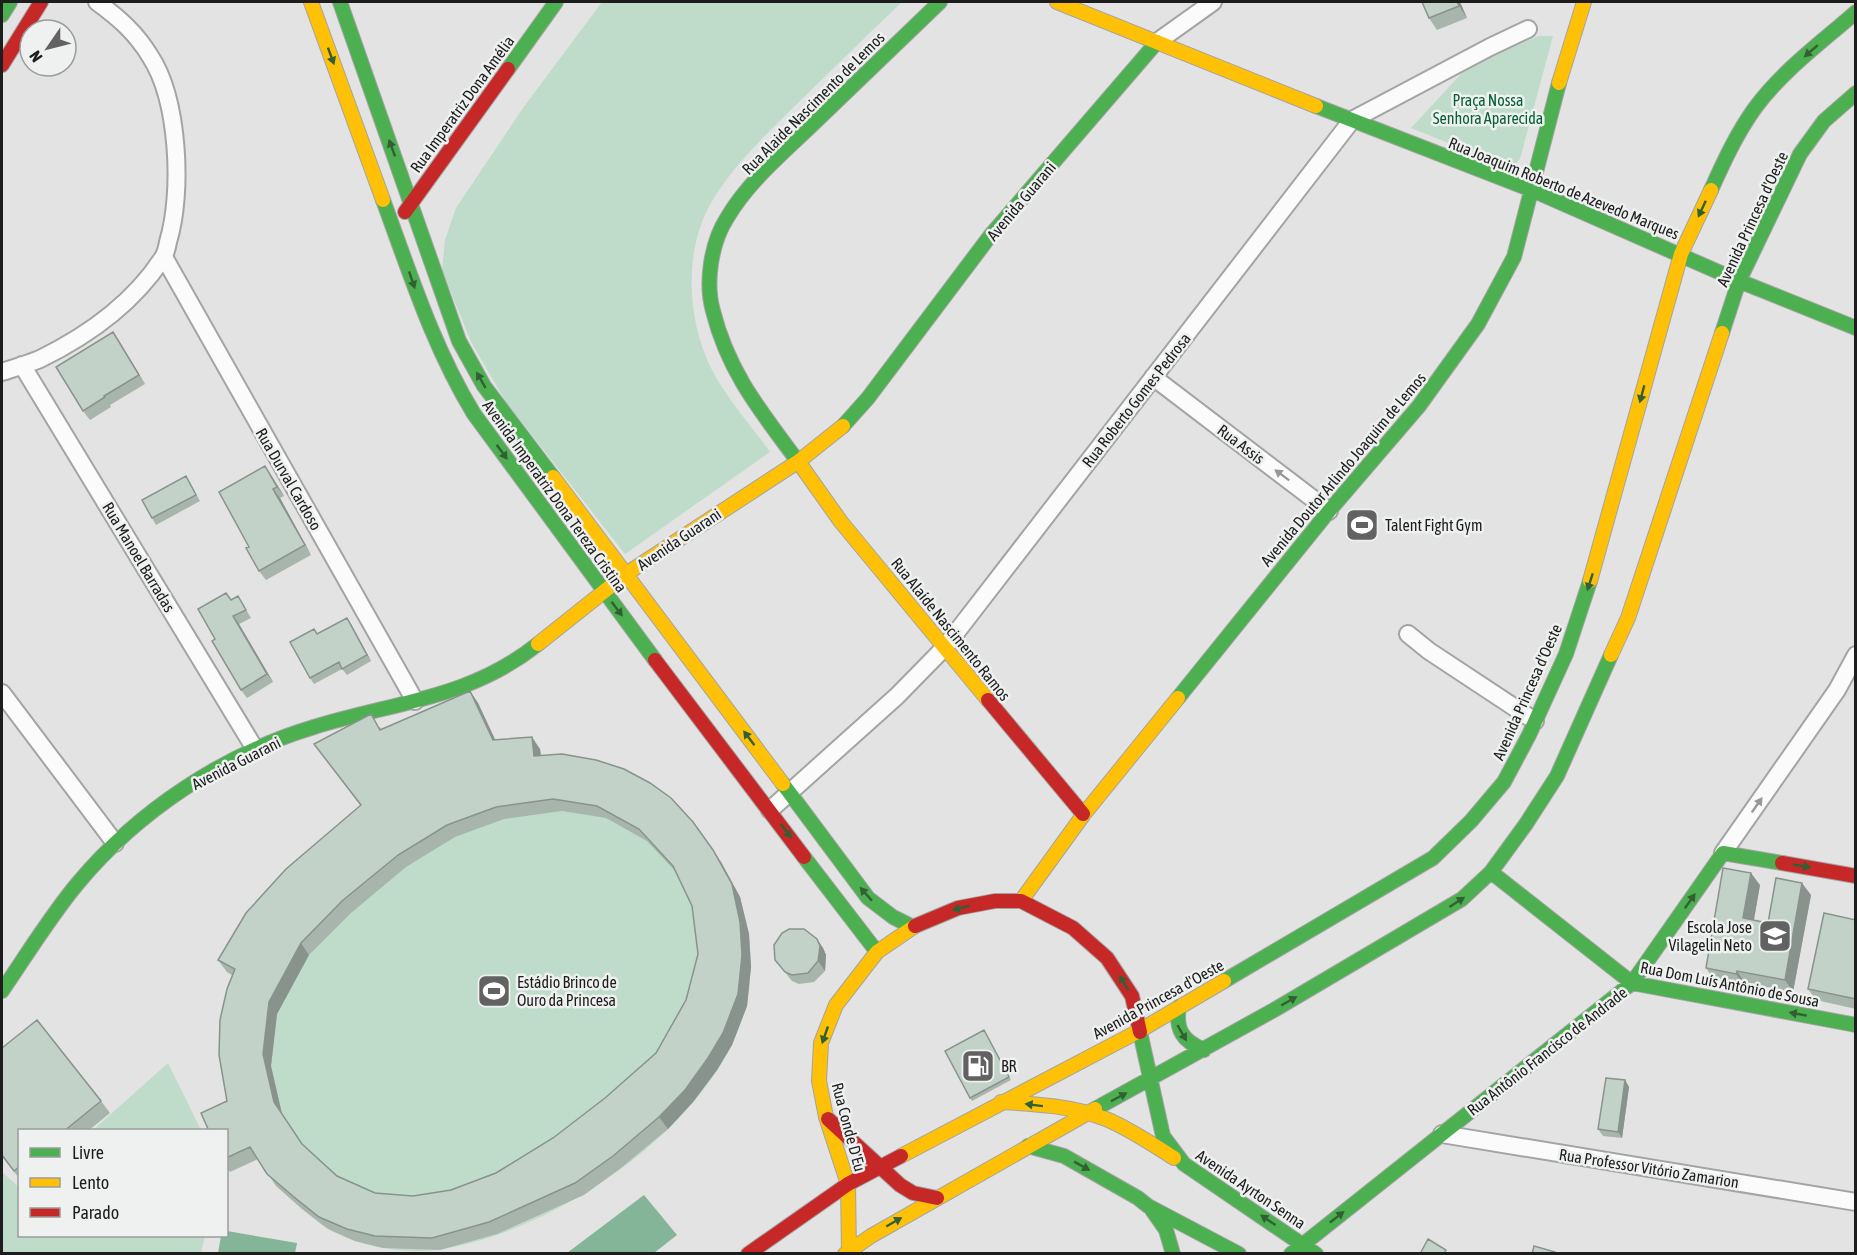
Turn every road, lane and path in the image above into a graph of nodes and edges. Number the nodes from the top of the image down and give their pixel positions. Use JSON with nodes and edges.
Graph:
{"nodes":[{"id":1,"x":10,"y":2,"type":"edge"},
{"id":2,"x":41,"y":2,"type":"edge"},
{"id":3,"x":97,"y":2,"type":"edge"},
{"id":4,"x":311,"y":2,"type":"edge"},
{"id":5,"x":340,"y":2,"type":"edge"},
{"id":6,"x":556,"y":2,"type":"edge"},
{"id":7,"x":940,"y":2,"type":"edge"},
{"id":8,"x":1057,"y":2,"type":"edge"},
{"id":9,"x":1213,"y":2,"type":"edge"},
{"id":10,"x":1584,"y":2,"type":"edge"},
{"id":11,"x":1856,"y":12,"type":"edge"},
{"id":12,"x":2,"y":15,"type":"edge"},
{"id":13,"x":1528,"y":30,"type":"dead end"},
{"id":14,"x":1157,"y":42,"type":"junction"},
{"id":15,"x":2,"y":64,"type":"edge"},
{"id":16,"x":1856,"y":93,"type":"edge"},
{"id":17,"x":1352,"y":120,"type":"junction"},
{"id":18,"x":1532,"y":190,"type":"junction"},
{"id":19,"x":412,"y":203,"type":"junction"},
{"id":20,"x":393,"y":225,"type":"junction"},
{"id":21,"x":1681,"y":254,"type":"junction"},
{"id":22,"x":164,"y":257,"type":"junction"},
{"id":23,"x":1739,"y":281,"type":"junction"},
{"id":24,"x":1856,"y":328,"type":"edge"},
{"id":25,"x":22,"y":365,"type":"junction"},
{"id":26,"x":2,"y":372,"type":"edge"},
{"id":27,"x":1153,"y":377,"type":"junction"},
{"id":28,"x":799,"y":461,"type":"junction"},
{"id":29,"x":1329,"y":511,"type":"junction"},
{"id":30,"x":626,"y":574,"type":"junction"},
{"id":31,"x":603,"y":592,"type":"junction"},
{"id":32,"x":1408,"y":634,"type":"dead end"},
{"id":33,"x":945,"y":647,"type":"junction"},
{"id":34,"x":1856,"y":655,"type":"edge"},
{"id":35,"x":2,"y":693,"type":"edge"},
{"id":36,"x":415,"y":701,"type":"junction"},
{"id":37,"x":1535,"y":721,"type":"junction"},
{"id":38,"x":255,"y":749,"type":"junction"},
{"id":39,"x":789,"y":793,"type":"junction"},
{"id":40,"x":770,"y":810,"type":"junction"},
{"id":41,"x":1083,"y":814,"type":"junction"},
{"id":42,"x":115,"y":843,"type":"junction"},
{"id":43,"x":1723,"y":853,"type":"junction"},
{"id":44,"x":1491,"y":872,"type":"junction"},
{"id":45,"x":1856,"y":876,"type":"edge"},
{"id":46,"x":1021,"y":901,"type":"junction"},
{"id":47,"x":913,"y":927,"type":"junction"},
{"id":48,"x":877,"y":952,"type":"junction"},
{"id":49,"x":1632,"y":983,"type":"junction"},
{"id":50,"x":2,"y":991,"type":"edge"},
{"id":51,"x":1179,"y":1007,"type":"junction"},
{"id":52,"x":1856,"y":1024,"type":"edge"},
{"id":53,"x":1139,"y":1030,"type":"junction"},
{"id":54,"x":1204,"y":1050,"type":"junction"},
{"id":55,"x":1152,"y":1079,"type":"junction"},
{"id":56,"x":1001,"y":1102,"type":"junction"},
{"id":57,"x":1088,"y":1114,"type":"junction"},
{"id":58,"x":826,"y":1117,"type":"junction"},
{"id":59,"x":1442,"y":1134,"type":"junction"},
{"id":60,"x":1028,"y":1146,"type":"junction"},
{"id":61,"x":1184,"y":1164,"type":"junction"},
{"id":62,"x":880,"y":1165,"type":"junction"},
{"id":63,"x":848,"y":1184,"type":"junction"},
{"id":64,"x":937,"y":1198,"type":"junction"},
{"id":65,"x":1856,"y":1202,"type":"edge"},
{"id":66,"x":1148,"y":1206,"type":"junction"},
{"id":67,"x":871,"y":1236,"type":"junction"},
{"id":68,"x":1223,"y":1244,"type":"junction"},
{"id":69,"x":1303,"y":1244,"type":"junction"},
{"id":70,"x":1190,"y":1250,"type":"edge"},
{"id":71,"x":848,"y":1252,"type":"edge"},
{"id":72,"x":748,"y":1254,"type":"edge"},
{"id":73,"x":869,"y":1254,"type":"edge"},
{"id":74,"x":1173,"y":1254,"type":"edge"},
{"id":75,"x":1239,"y":1254,"type":"edge"},
{"id":76,"x":1291,"y":1254,"type":"edge"},
{"id":77,"x":1316,"y":1254,"type":"edge"}],
"edges":[{"from":1,"to":12,"type":"main road"},
{"from":2,"to":15,"type":"main road"},
{"from":3,"to":22,"type":"street"},
{"from":4,"to":20,"type":"main road","name":"Avenida Imperatriz Dona Tereza Cristina","one_way":true},
{"from":19,"to":5,"type":"main road","name":"Avenida Imperatriz Dona Tereza Cristina","one_way":true},
{"from":6,"to":19,"type":"main road","name":"Rua Imperatriz Dona Amélia"},
{"from":7,"to":28,"type":"main road","name":"Rua Alaide Nascimento de Lemos"},
{"from":8,"to":14,"type":"main road","name":"Rua Joaquim Roberto de Azevedo Marques"},
{"from":9,"to":14,"type":"street","name":"Avenida Guarani"},
{"from":10,"to":18,"type":"main road","name":"Avenida Doutor Arlindo Joaquim de Lemos"},
{"from":11,"to":21,"type":"main road","name":"Avenida Princesa d'Oeste","one_way":true},
{"from":13,"to":17,"type":"street","name":"Rua Roberto Gomes Pedrosa"},
{"from":14,"to":17,"type":"main road","name":"Rua Joaquim Roberto de Azevedo Marques"},
{"from":14,"to":28,"type":"main road","name":"Avenida Guarani"},
{"from":16,"to":23,"type":"main road","name":"Avenida Princesa d'Oeste"},
{"from":17,"to":18,"type":"main road","name":"Rua Joaquim Roberto de Azevedo Marques"},
{"from":17,"to":27,"type":"street","name":"Rua Roberto Gomes Pedrosa"},
{"from":18,"to":21,"type":"main road","name":"Rua Joaquim Roberto de Azevedo Marques"},
{"from":18,"to":29,"type":"main road","name":"Avenida Doutor Arlindo Joaquim de Lemos"},
{"from":19,"to":20,"type":"main road","name":"Rua Imperatriz Dona Amélia"},
{"from":30,"to":19,"type":"main road","name":"Avenida Imperatriz Dona Tereza Cristina","one_way":true},
{"from":20,"to":31,"type":"main road","name":"Avenida Imperatriz Dona Tereza Cristina","one_way":true},
{"from":21,"to":23,"type":"main road","name":"Rua Joaquim Roberto de Azevedo Marques"},
{"from":21,"to":37,"type":"main road","name":"Avenida Princesa d'Oeste","one_way":true},
{"from":22,"to":25,"type":"street"},
{"from":22,"to":36,"type":"street","name":"Rua Durval Cardoso"},
{"from":23,"to":24,"type":"main road","name":"Rua Joaquim Roberto de Azevedo Marques"},
{"from":23,"to":44,"type":"main road","name":"Avenida Princesa d'Oeste"},
{"from":25,"to":26,"type":"street"},
{"from":25,"to":38,"type":"street","name":"Rua Manoel Barradas"},
{"from":29,"to":27,"type":"street","name":"Rua Assis","one_way":true},
{"from":27,"to":33,"type":"street","name":"Rua Roberto Gomes Pedrosa"},
{"from":28,"to":30,"type":"main road","name":"Avenida Guarani"},
{"from":28,"to":33,"type":"main road","name":"Rua Alaíde Nascimento Ramos"},
{"from":29,"to":41,"type":"main road","name":"Avenida Doutor Arlindo Joaquim de Lemos"},
{"from":30,"to":31,"type":"main road","name":"Avenida Guarani"},
{"from":39,"to":30,"type":"main road","name":"Avenida Imperatriz Dona Tereza Cristina","one_way":true},
{"from":31,"to":36,"type":"main road","name":"Avenida Guarani"},
{"from":31,"to":40,"type":"main road","name":"Avenida Imperatriz Dona Tereza Cristina","one_way":true},
{"from":32,"to":37,"type":"street"},
{"from":33,"to":39,"type":"street","name":"Rua Roberto Gomes Pedrosa"},
{"from":33,"to":41,"type":"main road","name":"Rua Alaíde Nascimento Ramos"},
{"from":43,"to":34,"type":"street","name":"Rua Antônio Francisco de Andrade","one_way":true},
{"from":35,"to":42,"type":"street"},
{"from":36,"to":38,"type":"main road","name":"Avenida Guarani"},
{"from":37,"to":51,"type":"main road","name":"Avenida Princesa d'Oeste"},
{"from":38,"to":42,"type":"main road","name":"Avenida Guarani"},
{"from":39,"to":40,"type":"street","name":"Rua Roberto Gomes Pedrosa"},
{"from":47,"to":39,"type":"main road","name":"Avenida Imperatriz Dona Tereza Cristina","one_way":true},
{"from":40,"to":48,"type":"main road","name":"Avenida Imperatriz Dona Tereza Cristina","one_way":true},
{"from":41,"to":46,"type":"main road","name":"Avenida Doutor Arlindo Joaquim de Lemos"},
{"from":42,"to":50,"type":"main road","name":"Avenida Guarani"},
{"from":43,"to":45,"type":"main road","one_way":true},
{"from":49,"to":43,"type":"main road","name":"Rua Antônio Francisco de Andrade","one_way":true},
{"from":44,"to":49,"type":"main road","name":"Rua Dom Luís Antônio de Sousa"},
{"from":54,"to":44,"type":"main road","name":"Avenida Princesa d'Oeste","one_way":true},
{"from":46,"to":47,"type":"main road","name":"Rua Conde D'Eu","one_way":true},
{"from":53,"to":46,"type":"main road","name":"Rua Conde D'Eu","one_way":true},
{"from":47,"to":48,"type":"main road","name":"Rua Conde D'Eu"},
{"from":48,"to":58,"type":"main road","name":"Rua Conde D'Eu","one_way":true},
{"from":52,"to":49,"type":"main road","name":"Rua Dom Luís Antônio de Sousa","one_way":true},
{"from":49,"to":59,"type":"main road","name":"Rua Antônio Francisco de Andrade"},
{"from":51,"to":53,"type":"main road","name":"Avenida Princesa d'Oeste"},
{"from":51,"to":54,"type":"main road","one_way":true},
{"from":53,"to":55,"type":"main road","name":"Rua Conde D'Eu"},
{"from":53,"to":56,"type":"main road","name":"Avenida Princesa d'Oeste"},
{"from":54,"to":55,"type":"main road","name":"Avenida Princesa d'Oeste"},
{"from":57,"to":55,"type":"main road","name":"Avenida Princesa d'Oeste","one_way":true},
{"from":55,"to":61,"type":"main road","name":"Avenida Ayrton Senna"},
{"from":57,"to":56,"type":"main road","one_way":true},
{"from":56,"to":62,"type":"main road","name":"Avenida Princesa d'Oeste"},
{"from":57,"to":60,"type":"main road","name":"Avenida Princesa d'Oeste"},
{"from":57,"to":61,"type":"main road"},
{"from":58,"to":62,"type":"main road"},
{"from":58,"to":63,"type":"main road","name":"Rua Conde D'Eu"},
{"from":59,"to":65,"type":"street","name":"Rua Professor Vitório Zamarion"},
{"from":69,"to":59,"type":"main road","name":"Rua Antônio Francisco de Andrade","one_way":true},
{"from":60,"to":64,"type":"main road","name":"Avenida Princesa d'Oeste"},
{"from":60,"to":66,"type":"main road","one_way":true},
{"from":69,"to":61,"type":"main road","name":"Avenida Ayrton Senna","one_way":true},
{"from":62,"to":63,"type":"main road","name":"Avenida Princesa d'Oeste"},
{"from":62,"to":64,"type":"main road"},
{"from":63,"to":71,"type":"main road","name":"Rua Conde D'Eu"},
{"from":63,"to":72,"type":"main road","name":"Avenida Princesa d'Oeste"},
{"from":67,"to":64,"type":"main road","name":"Avenida Princesa d'Oeste","one_way":true},
{"from":66,"to":68,"type":"main road"},
{"from":66,"to":74,"type":"main road"},
{"from":67,"to":71,"type":"main road","name":"Avenida Princesa d'Oeste"},
{"from":67,"to":73,"type":"main road"},
{"from":68,"to":70,"type":"main road"},
{"from":68,"to":75,"type":"main road"},
{"from":69,"to":76,"type":"main road","name":"Rua Antônio Francisco de Andrade"},
{"from":69,"to":77,"type":"main road","name":"Avenida Ayrton Senna"}]}
